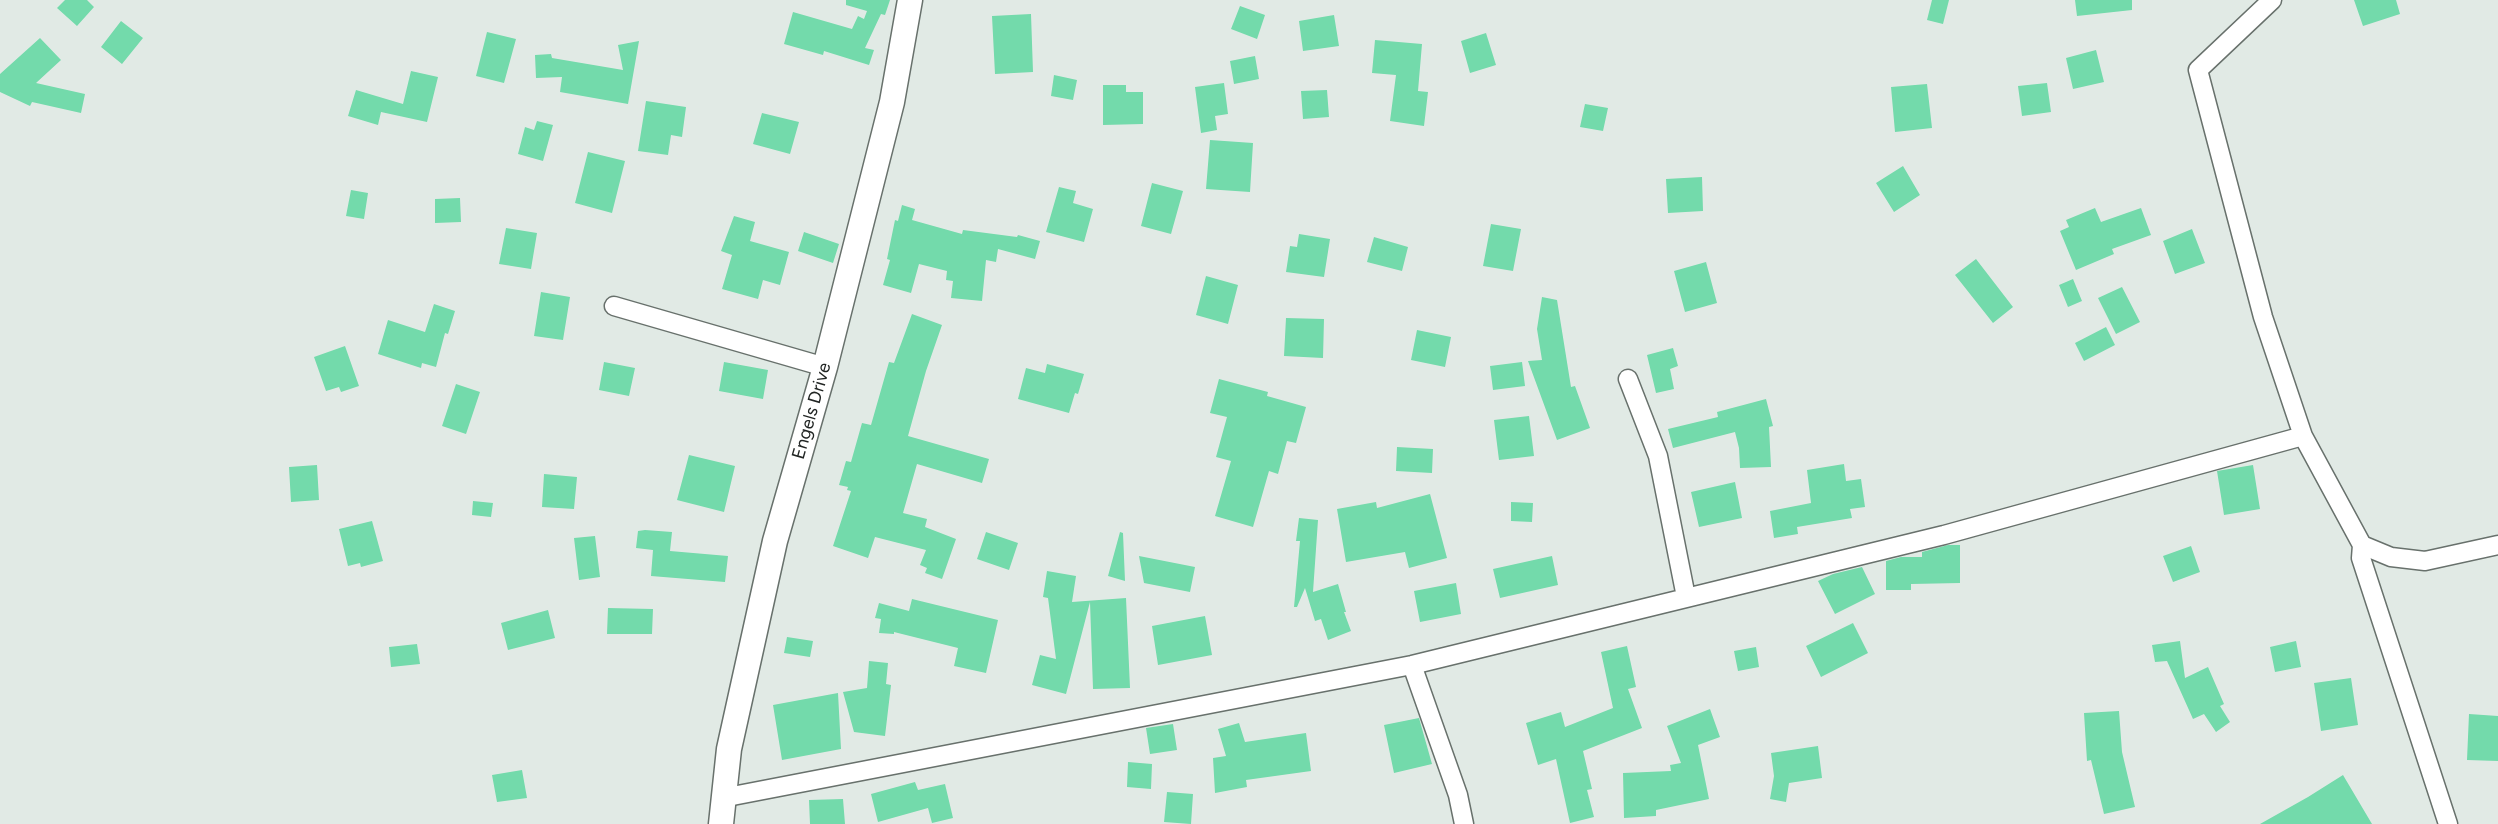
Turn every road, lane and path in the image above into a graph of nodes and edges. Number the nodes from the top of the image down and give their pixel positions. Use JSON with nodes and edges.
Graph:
{"nodes":[{"id":1,"x":910,"y":0,"type":"edge"},
{"id":2,"x":2272,"y":0,"type":"edge"},
{"id":3,"x":614,"y":306,"type":"dead end"},
{"id":4,"x":825,"y":367,"type":"junction"},
{"id":5,"x":1628,"y":379,"type":"dead end"},
{"id":6,"x":2303,"y":436,"type":"junction"},
{"id":7,"x":2362,"y":544,"type":"junction"},
{"id":8,"x":2498,"y":545,"type":"edge"},
{"id":9,"x":1686,"y":597,"type":"junction"},
{"id":10,"x":1412,"y":665,"type":"junction"},
{"id":11,"x":722,"y":798,"type":"junction"},
{"id":12,"x":721,"y":824,"type":"edge"},
{"id":13,"x":1464,"y":824,"type":"edge"},
{"id":14,"x":2448,"y":824,"type":"edge"}],
"edges":[{"from":1,"to":4,"type":"street","name":"Engels Drive"},
{"from":2,"to":6,"type":"street"},
{"from":3,"to":4,"type":"street"},
{"from":4,"to":11,"type":"street","name":"Engels Drive"},
{"from":5,"to":9,"type":"street"},
{"from":6,"to":7,"type":"street"},
{"from":6,"to":9,"type":"street"},
{"from":7,"to":8,"type":"street"},
{"from":7,"to":14,"type":"street"},
{"from":9,"to":10,"type":"street"},
{"from":10,"to":11,"type":"street"},
{"from":10,"to":13,"type":"street"},
{"from":11,"to":12,"type":"street","name":"Engels Drive"}]}
